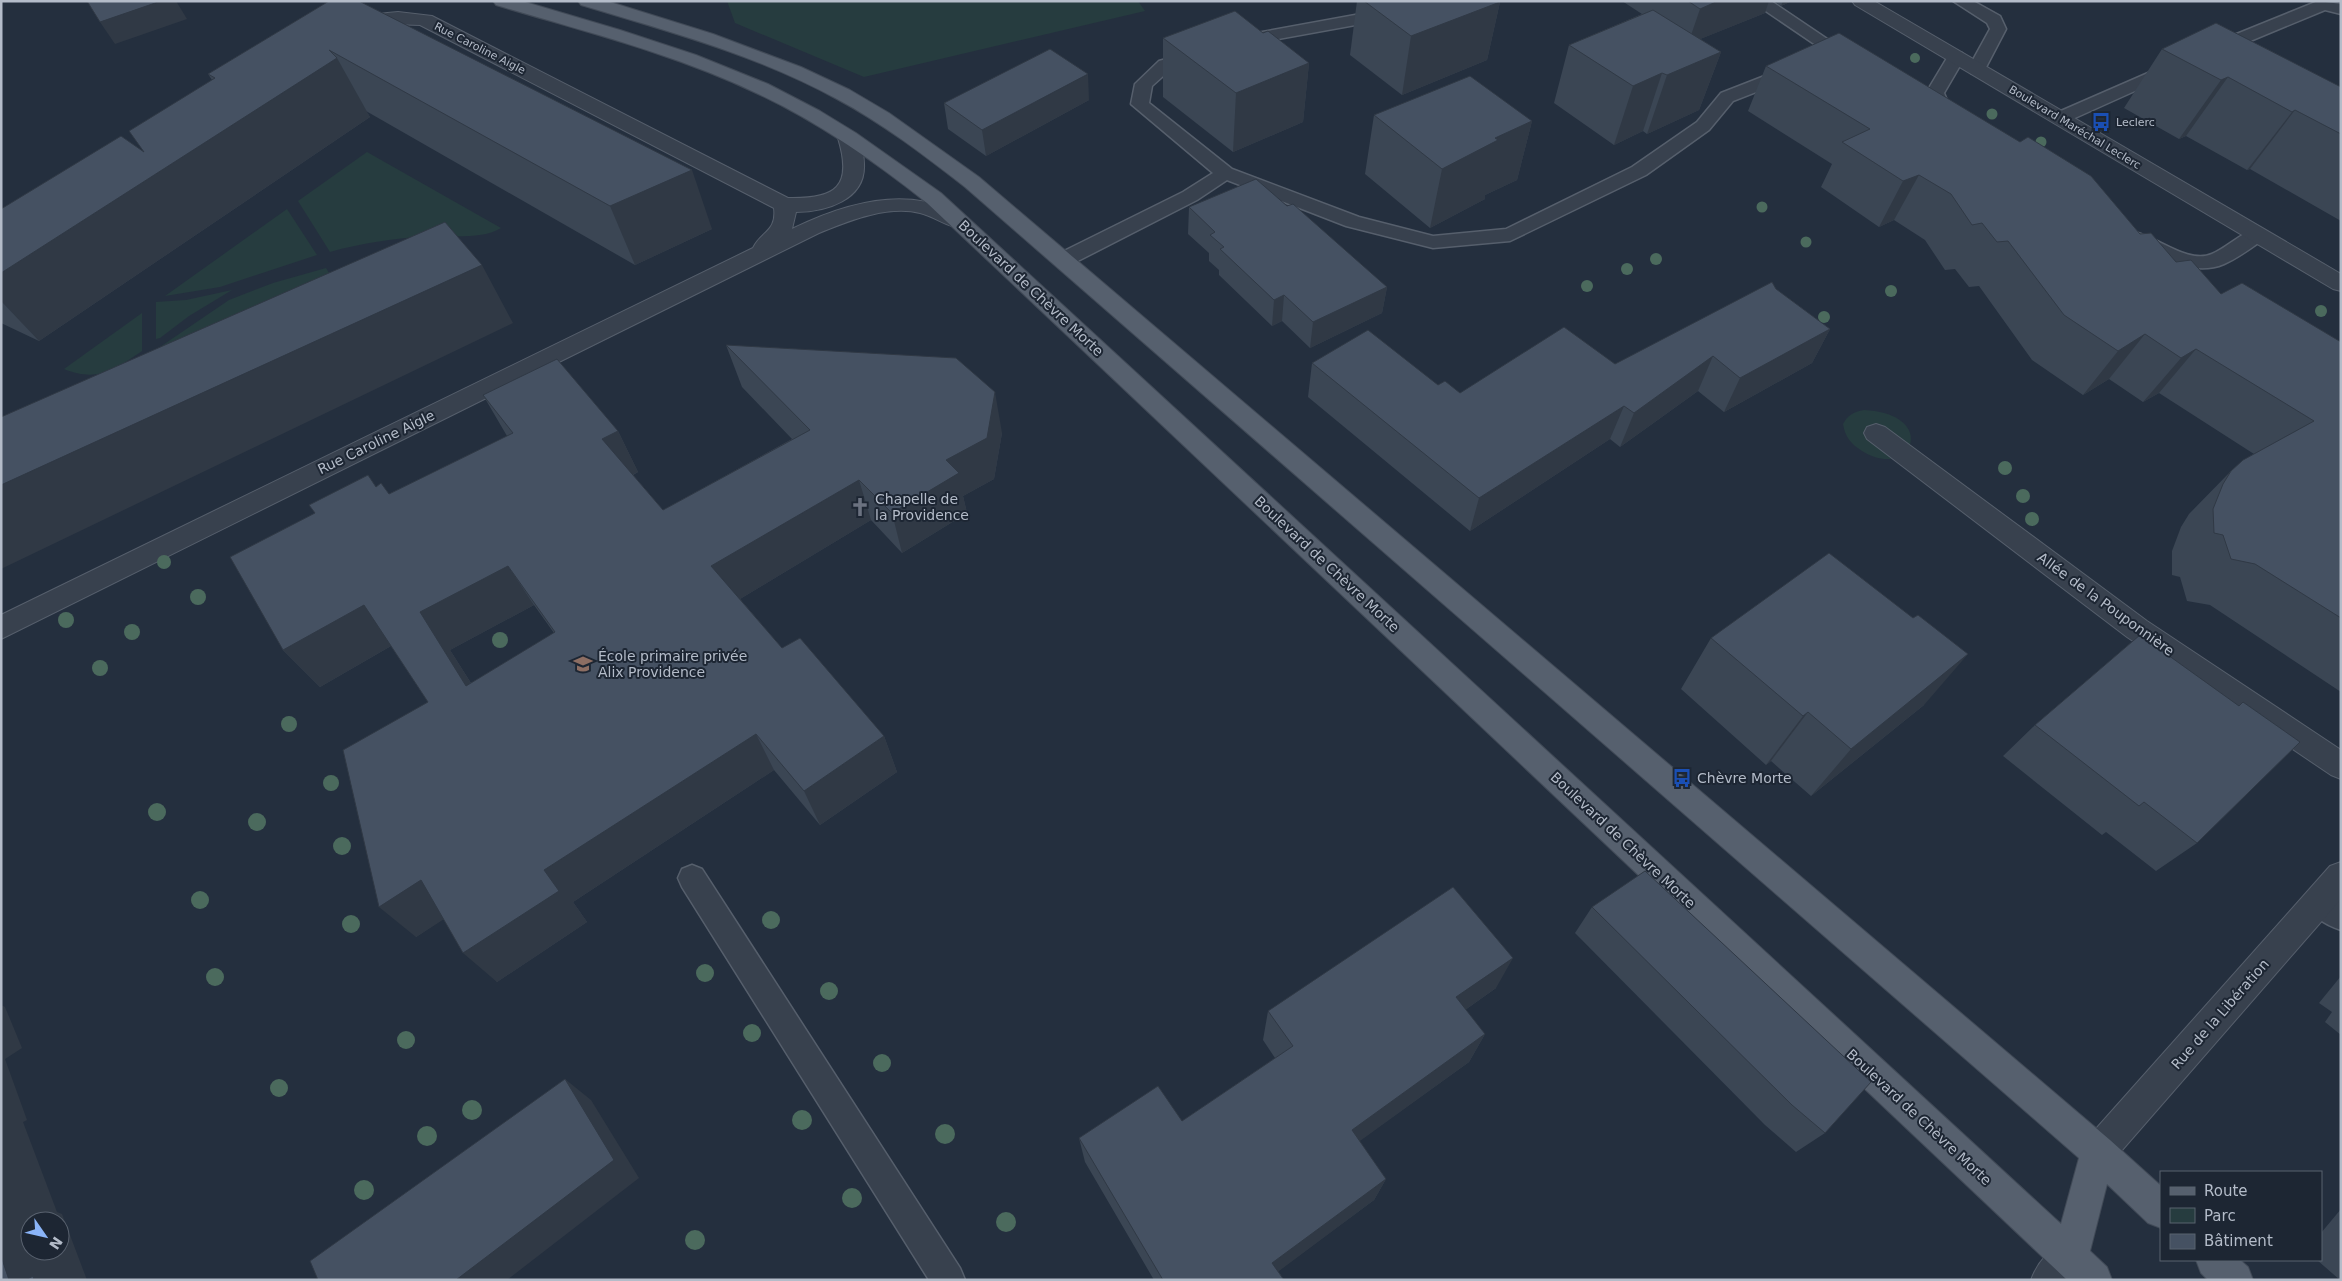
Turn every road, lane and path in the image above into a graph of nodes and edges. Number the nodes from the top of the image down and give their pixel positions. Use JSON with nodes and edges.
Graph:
{"nodes":[{"id":1,"x":502,"y":1,"type":"edge"},
{"id":2,"x":587,"y":1,"type":"edge"},
{"id":3,"x":1759,"y":1,"type":"edge"},
{"id":4,"x":1861,"y":1,"type":"edge"},
{"id":5,"x":1961,"y":1,"type":"edge"},
{"id":6,"x":2341,"y":9,"type":"edge"},
{"id":7,"x":1400,"y":12,"type":"edge"},
{"id":8,"x":340,"y":33,"type":"edge"},
{"id":9,"x":1956,"y":57,"type":"junction"},
{"id":10,"x":1977,"y":69,"type":"junction"},
{"id":11,"x":2060,"y":118,"type":"junction"},
{"id":12,"x":1966,"y":133,"type":"edge"},
{"id":13,"x":848,"y":138,"type":"junction"},
{"id":14,"x":1225,"y":173,"type":"junction"},
{"id":15,"x":784,"y":205,"type":"junction"},
{"id":16,"x":960,"y":222,"type":"junction"},
{"id":17,"x":2125,"y":232,"type":"edge"},
{"id":18,"x":2257,"y":235,"type":"junction"},
{"id":19,"x":751,"y":257,"type":"junction"},
{"id":20,"x":1063,"y":260,"type":"junction"},
{"id":21,"x":2341,"y":284,"type":"edge"},
{"id":22,"x":1876,"y":434,"type":"dead end"},
{"id":23,"x":1,"y":628,"type":"edge"},
{"id":24,"x":2341,"y":766,"type":"edge"},
{"id":25,"x":2341,"y":876,"type":"edge"},
{"id":26,"x":692,"y":878,"type":"dead end"},
{"id":27,"x":2329,"y":909,"type":"edge"},
{"id":28,"x":2098,"y":1152,"type":"junction"},
{"id":29,"x":2160,"y":1209,"type":"edge"},
{"id":30,"x":2215,"y":1261,"type":"edge"},
{"id":31,"x":2071,"y":1272,"type":"edge"},
{"id":32,"x":948,"y":1280,"type":"edge"},
{"id":33,"x":2235,"y":1280,"type":"edge"}],
"edges":[{"from":1,"to":13,"type":"main road","name":"Boulevard de Chèvre Morte"},
{"from":2,"to":20,"type":"main road"},
{"from":3,"to":14,"type":"lane"},
{"from":4,"to":9,"type":"street","name":"Boulevard Maréchal Leclerc"},
{"from":5,"to":10,"type":"lane"},
{"from":6,"to":11,"type":"lane"},
{"from":7,"to":14,"type":"lane"},
{"from":8,"to":15,"type":"street","name":"Rue Caroline Aigle"},
{"from":9,"to":10,"type":"street","name":"Boulevard Maréchal Leclerc"},
{"from":9,"to":12,"type":"lane"},
{"from":10,"to":11,"type":"street","name":"Boulevard Maréchal Leclerc"},
{"from":11,"to":18,"type":"street","name":"Boulevard Maréchal Leclerc"},
{"from":13,"to":15,"type":"street"},
{"from":13,"to":16,"type":"main road","name":"Boulevard de Chèvre Morte"},
{"from":14,"to":20,"type":"lane"},
{"from":15,"to":19,"type":"street","name":"Rue Caroline Aigle"},
{"from":16,"to":19,"type":"street","name":"Rue Caroline Aigle"},
{"from":16,"to":31,"type":"main road","name":"Boulevard de Chèvre Morte"},
{"from":17,"to":18,"type":"lane"},
{"from":18,"to":21,"type":"street","name":"Boulevard Maréchal Leclerc"},
{"from":19,"to":23,"type":"street","name":"Rue Caroline Aigle"},
{"from":20,"to":28,"type":"main road"},
{"from":22,"to":24,"type":"street","name":"Allée de la Pouponnière"},
{"from":25,"to":27,"type":"street","name":"Rue de la Libération"},
{"from":26,"to":32,"type":"lane"},
{"from":27,"to":28,"type":"street","name":"Rue de la Libération"},
{"from":28,"to":29,"type":"main road"},
{"from":28,"to":31,"type":"main road"},
{"from":30,"to":33,"type":"main road"}]}
